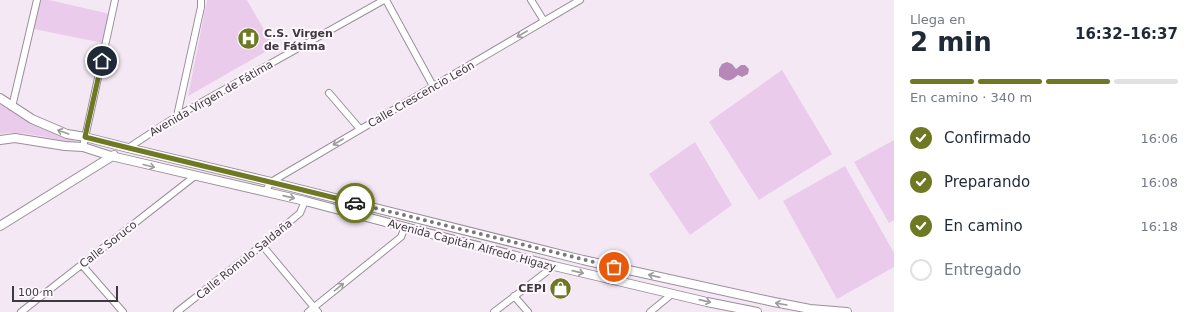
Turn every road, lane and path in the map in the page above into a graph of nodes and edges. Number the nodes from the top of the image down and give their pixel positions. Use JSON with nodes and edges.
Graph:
{"nodes":[{"id":1,"x":36,"y":0,"type":"edge"},
{"id":2,"x":115,"y":0,"type":"edge"},
{"id":3,"x":201,"y":0,"type":"edge"},
{"id":4,"x":385,"y":0,"type":"edge"},
{"id":5,"x":531,"y":0,"type":"edge"},
{"id":6,"x":580,"y":0,"type":"edge"},
{"id":7,"x":544,"y":21,"type":"junction"},
{"id":8,"x":433,"y":86,"type":"junction"},
{"id":9,"x":329,"y":93,"type":"dead end"},
{"id":10,"x":0,"y":98,"type":"edge"},
{"id":11,"x":12,"y":107,"type":"junction"},
{"id":12,"x":178,"y":116,"type":"junction"},
{"id":13,"x":360,"y":129,"type":"junction"},
{"id":14,"x":85,"y":137,"type":"junction"},
{"id":15,"x":0,"y":140,"type":"edge"},
{"id":16,"x":83,"y":147,"type":"junction"},
{"id":17,"x":128,"y":148,"type":"junction"},
{"id":18,"x":111,"y":156,"type":"junction"},
{"id":19,"x":195,"y":176,"type":"junction"},
{"id":20,"x":271,"y":182,"type":"junction"},
{"id":21,"x":265,"y":192,"type":"junction"},
{"id":22,"x":306,"y":201,"type":"junction"},
{"id":23,"x":0,"y":226,"type":"edge"},
{"id":24,"x":405,"y":227,"type":"junction"},
{"id":25,"x":262,"y":245,"type":"junction"},
{"id":26,"x":536,"y":248,"type":"junction"},
{"id":27,"x":531,"y":261,"type":"junction"},
{"id":28,"x":82,"y":264,"type":"junction"},
{"id":29,"x":554,"y":266,"type":"junction"},
{"id":30,"x":672,"y":294,"type":"junction"},
{"id":31,"x":514,"y":296,"type":"junction"},
{"id":32,"x":316,"y":310,"type":"edge"},
{"id":33,"x":21,"y":312,"type":"edge"},
{"id":34,"x":123,"y":312,"type":"edge"},
{"id":35,"x":177,"y":312,"type":"edge"},
{"id":36,"x":308,"y":312,"type":"edge"},
{"id":37,"x":494,"y":312,"type":"edge"},
{"id":38,"x":528,"y":312,"type":"edge"},
{"id":39,"x":650,"y":312,"type":"edge"},
{"id":40,"x":757,"y":312,"type":"edge"},
{"id":41,"x":847,"y":312,"type":"edge"}],
"edges":[{"from":1,"to":11,"type":"street"},
{"from":2,"to":14,"type":"street"},
{"from":3,"to":12,"type":"street"},
{"from":4,"to":8,"type":"street"},
{"from":4,"to":12,"type":"street","name":"Avenida Virgen de Fátima"},
{"from":5,"to":7,"type":"street"},
{"from":6,"to":7,"type":"street","name":"Calle Crescencio León"},
{"from":7,"to":8,"type":"street","name":"Calle Crescencio León","one_way":true},
{"from":8,"to":13,"type":"street","name":"Calle Crescencio León"},
{"from":9,"to":13,"type":"street"},
{"from":10,"to":11,"type":"street","name":"Avenida Capitán Alfredo Higazy"},
{"from":14,"to":11,"type":"street","name":"Avenida Capitán Alfredo Higazy","one_way":true},
{"from":12,"to":17,"type":"street","name":"Avenida Virgen de Fátima"},
{"from":13,"to":20,"type":"street","name":"Calle Crescencio León","one_way":true},
{"from":14,"to":16,"type":"street"},
{"from":14,"to":17,"type":"street","name":"Avenida Capitán Alfredo Higazy"},
{"from":15,"to":16,"type":"street","name":"Avenida Capitán Alfredo Higazy"},
{"from":16,"to":18,"type":"street","name":"Avenida Capitán Alfredo Higazy"},
{"from":17,"to":18,"type":"street","name":"Avenida Virgen de Fátima"},
{"from":17,"to":20,"type":"street","name":"Avenida Capitán Alfredo Higazy"},
{"from":18,"to":19,"type":"street","name":"Avenida Capitán Alfredo Higazy","one_way":true},
{"from":18,"to":23,"type":"street","name":"Avenida Virgen de Fátima"},
{"from":19,"to":21,"type":"street","name":"Avenida Capitán Alfredo Higazy"},
{"from":19,"to":28,"type":"street","name":"Calle Soruco"},
{"from":20,"to":21,"type":"street","name":"Calle Crescencio León"},
{"from":20,"to":26,"type":"street","name":"Avenida Capitán Alfredo Higazy"},
{"from":21,"to":22,"type":"street","name":"Avenida Capitán Alfredo Higazy","one_way":true},
{"from":22,"to":24,"type":"street","name":"Avenida Capitán Alfredo Higazy"},
{"from":22,"to":25,"type":"street","name":"Calle Romulo Saldaña"},
{"from":24,"to":27,"type":"street","name":"Avenida Capitán Alfredo Higazy"},
{"from":32,"to":24,"type":"street","one_way":true},
{"from":25,"to":32,"type":"street"},
{"from":25,"to":35,"type":"street","name":"Calle Romulo Saldaña"},
{"from":26,"to":27,"type":"street"},
{"from":41,"to":26,"type":"street","name":"Avenida Capitán Alfredo Higazy","one_way":true},
{"from":27,"to":29,"type":"street","name":"Avenida Capitán Alfredo Higazy"},
{"from":28,"to":33,"type":"street","name":"Calle Soruco"},
{"from":28,"to":34,"type":"street"},
{"from":29,"to":30,"type":"street","name":"Avenida Capitán Alfredo Higazy","one_way":true},
{"from":29,"to":31,"type":"street"},
{"from":30,"to":39,"type":"street"},
{"from":30,"to":40,"type":"street","name":"Avenida Capitán Alfredo Higazy","one_way":true},
{"from":31,"to":37,"type":"street"},
{"from":31,"to":38,"type":"street"},
{"from":32,"to":36,"type":"street"}]}
